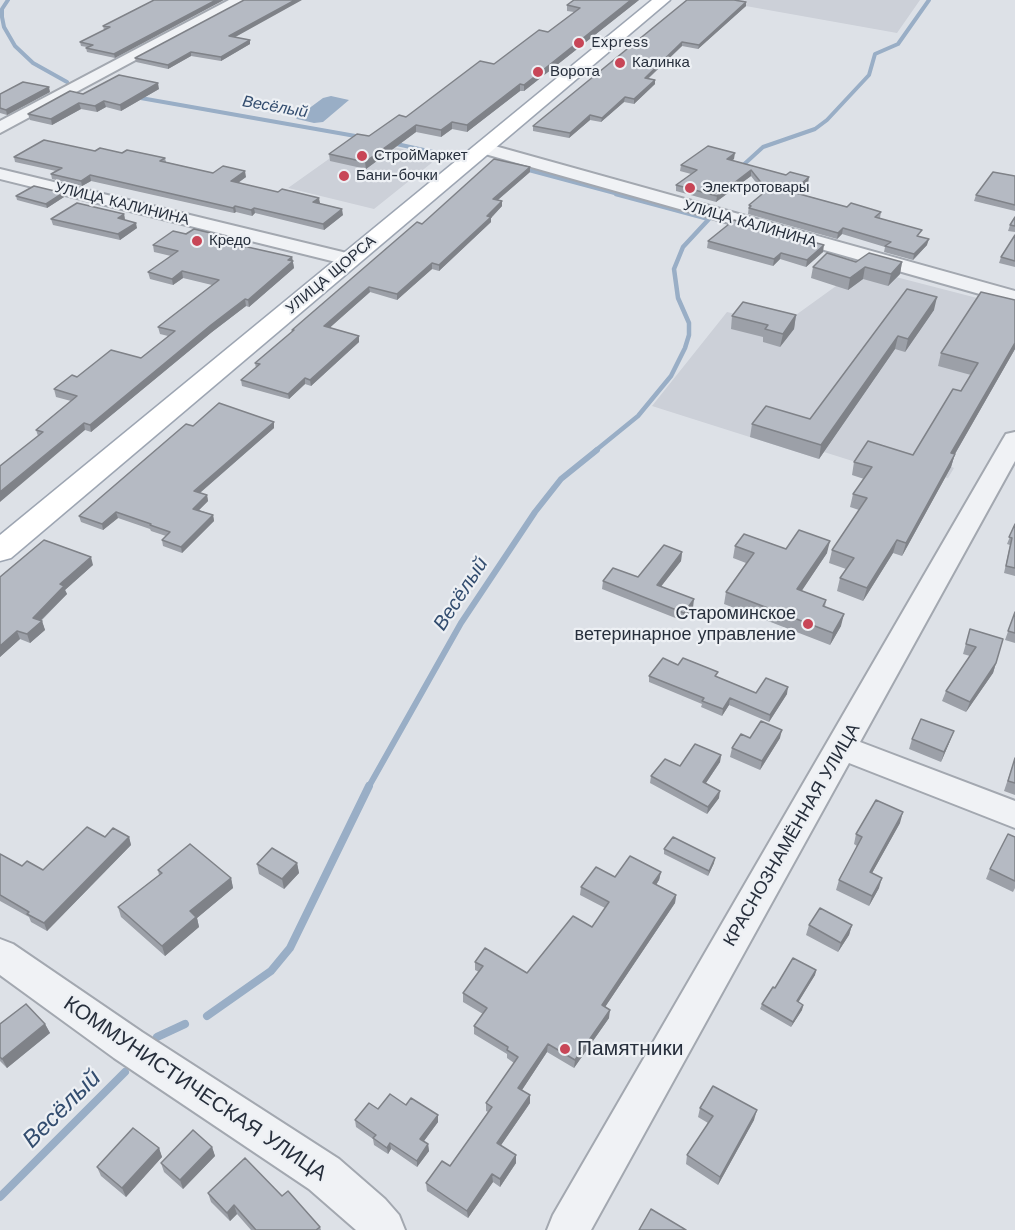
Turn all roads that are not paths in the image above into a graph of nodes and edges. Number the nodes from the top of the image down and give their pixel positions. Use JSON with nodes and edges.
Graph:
{"nodes":[{"id":1,"x":240,"y":0,"type":"edge"},
{"id":2,"x":662,"y":0,"type":"edge"},
{"id":3,"x":0,"y":128,"type":"edge"},
{"id":4,"x":484,"y":148,"type":"junction"},
{"id":5,"x":0,"y":174,"type":"edge"},
{"id":6,"x":348,"y":260,"type":"junction"},
{"id":7,"x":1015,"y":298,"type":"edge"},
{"id":8,"x":1015,"y":439,"type":"edge"},
{"id":9,"x":0,"y":551,"type":"edge"},
{"id":10,"x":842,"y":748,"type":"junction"},
{"id":11,"x":1015,"y":815,"type":"edge"},
{"id":12,"x":0,"y":955,"type":"edge"},
{"id":13,"x":384,"y":1230,"type":"edge"},
{"id":14,"x":568,"y":1230,"type":"edge"}],
"edges":[{"from":1,"to":3,"type":"street"},
{"from":2,"to":4,"type":"main road","name":"УЛИЦА ЩОРСА"},
{"from":4,"to":6,"type":"main road","name":"УЛИЦА ЩОРСА"},
{"from":4,"to":7,"type":"street","name":"УЛИЦА КАЛИНИНА"},
{"from":5,"to":6,"type":"street","name":"УЛИЦА КАЛИНИНА"},
{"from":6,"to":9,"type":"main road","name":"УЛИЦА ЩОРСА"},
{"from":8,"to":10,"type":"street","name":"КРАСНОЗНАМЁННАЯ УЛИЦА"},
{"from":10,"to":11,"type":"street"},
{"from":10,"to":14,"type":"street","name":"КРАСНОЗНАМЁННАЯ УЛИЦА"},
{"from":12,"to":13,"type":"street","name":"КОММУНИСТИЧЕСКАЯ УЛИЦА"}]}
